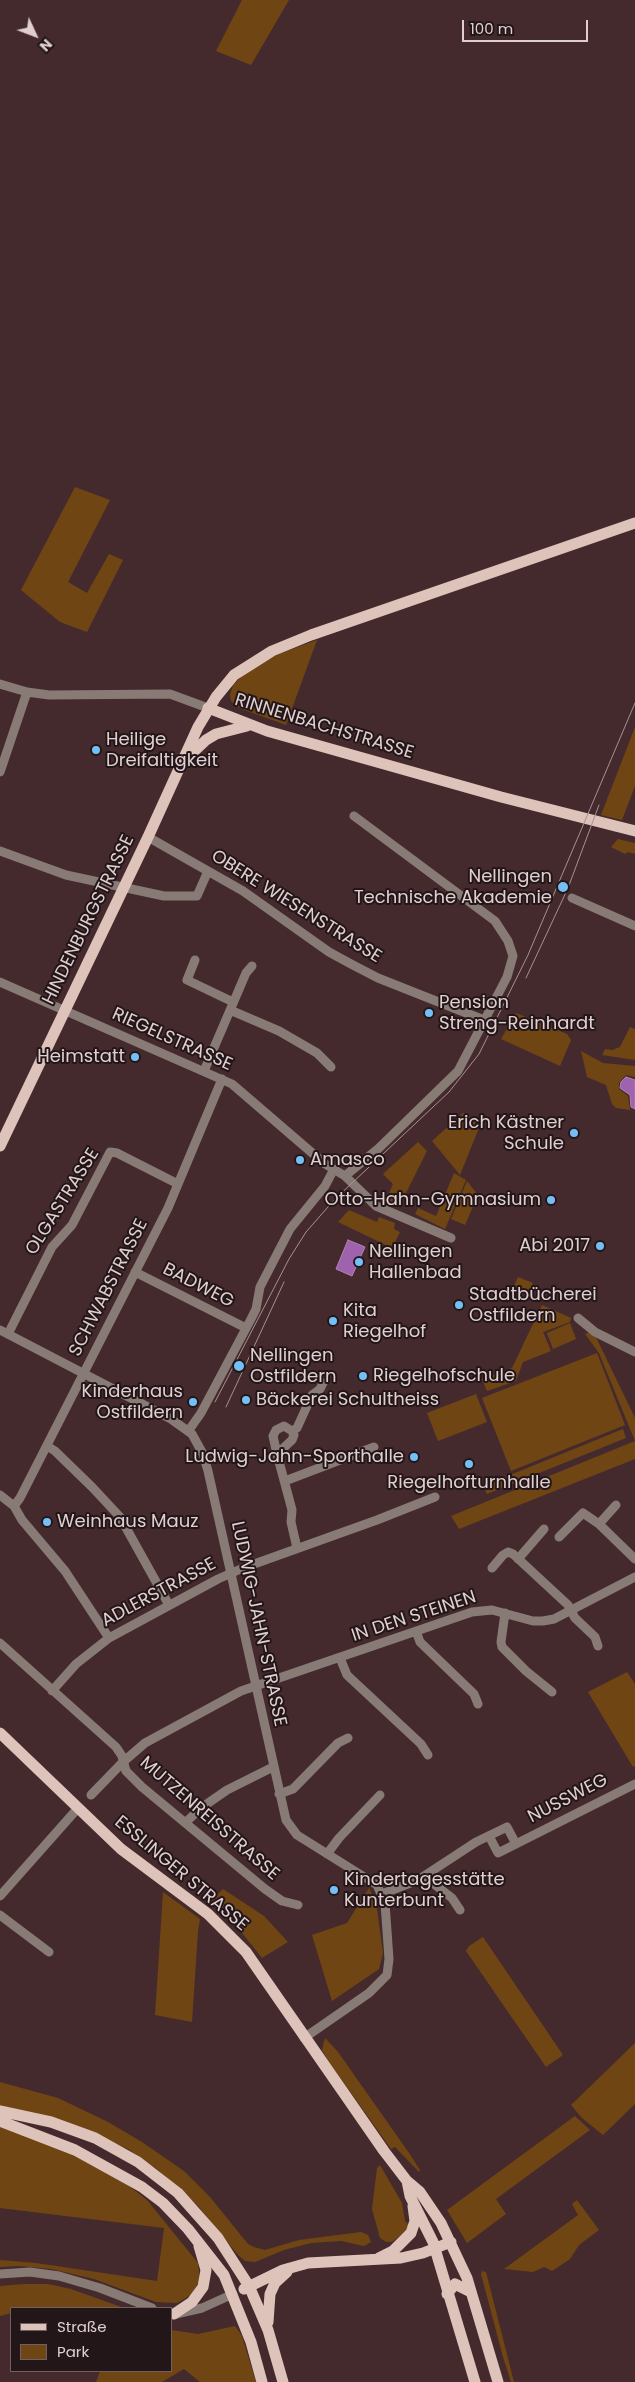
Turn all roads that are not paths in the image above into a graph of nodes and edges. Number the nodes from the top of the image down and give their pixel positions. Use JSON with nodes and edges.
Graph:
{"nodes":[{"id":1,"x":635,"y":523,"type":"edge"},
{"id":2,"x":0,"y":684,"type":"edge"},
{"id":3,"x":27,"y":692,"type":"junction"},
{"id":4,"x":208,"y":708,"type":"junction"},
{"id":5,"x":250,"y":726,"type":"junction"},
{"id":6,"x":182,"y":764,"type":"junction"},
{"id":7,"x":0,"y":772,"type":"edge"},
{"id":8,"x":354,"y":816,"type":"dead end"},
{"id":9,"x":635,"y":831,"type":"edge"},
{"id":10,"x":148,"y":837,"type":"junction"},
{"id":11,"x":0,"y":851,"type":"edge"},
{"id":12,"x":208,"y":871,"type":"junction"},
{"id":13,"x":124,"y":887,"type":"junction"},
{"id":14,"x":572,"y":898,"type":"dead end"},
{"id":15,"x":635,"y":926,"type":"edge"},
{"id":16,"x":196,"y":960,"type":"dead end"},
{"id":17,"x":252,"y":966,"type":"dead end"},
{"id":18,"x":0,"y":982,"type":"edge"},
{"id":19,"x":232,"y":1006,"type":"junction"},
{"id":20,"x":65,"y":1010,"type":"junction"},
{"id":21,"x":484,"y":1020,"type":"junction"},
{"id":22,"x":331,"y":1066,"type":"dead end"},
{"id":23,"x":204,"y":1071,"type":"junction"},
{"id":24,"x":222,"y":1080,"type":"junction"},
{"id":25,"x":0,"y":1146,"type":"edge"},
{"id":26,"x":334,"y":1169,"type":"junction"},
{"id":27,"x":345,"y":1176,"type":"junction"},
{"id":28,"x":178,"y":1184,"type":"junction"},
{"id":29,"x":451,"y":1238,"type":"dead end"},
{"id":30,"x":135,"y":1272,"type":"junction"},
{"id":31,"x":578,"y":1318,"type":"dead end"},
{"id":32,"x":246,"y":1328,"type":"junction"},
{"id":33,"x":4,"y":1332,"type":"edge"},
{"id":34,"x":635,"y":1352,"type":"edge"},
{"id":35,"x":84,"y":1373,"type":"junction"},
{"id":36,"x":323,"y":1383,"type":"dead end"},
{"id":37,"x":188,"y":1430,"type":"junction"},
{"id":38,"x":292,"y":1431,"type":"junction"},
{"id":39,"x":47,"y":1446,"type":"junction"},
{"id":40,"x":374,"y":1446,"type":"dead end"},
{"id":41,"x":277,"y":1454,"type":"junction"},
{"id":42,"x":285,"y":1482,"type":"junction"},
{"id":43,"x":0,"y":1495,"type":"edge"},
{"id":44,"x":435,"y":1497,"type":"dead end"},
{"id":45,"x":616,"y":1505,"type":"dead end"},
{"id":46,"x":14,"y":1506,"type":"junction"},
{"id":47,"x":599,"y":1524,"type":"junction"},
{"id":48,"x":544,"y":1529,"type":"dead end"},
{"id":49,"x":559,"y":1537,"type":"dead end"},
{"id":50,"x":297,"y":1548,"type":"junction"},
{"id":51,"x":635,"y":1558,"type":"edge"},
{"id":52,"x":518,"y":1559,"type":"junction"},
{"id":53,"x":492,"y":1568,"type":"dead end"},
{"id":54,"x":231,"y":1573,"type":"junction"},
{"id":55,"x":635,"y":1577,"type":"edge"},
{"id":56,"x":169,"y":1605,"type":"junction"},
{"id":57,"x":571,"y":1611,"type":"junction"},
{"id":58,"x":505,"y":1613,"type":"junction"},
{"id":59,"x":416,"y":1631,"type":"junction"},
{"id":60,"x":109,"y":1638,"type":"junction"},
{"id":61,"x":0,"y":1643,"type":"edge"},
{"id":62,"x":598,"y":1646,"type":"dead end"},
{"id":63,"x":340,"y":1658,"type":"junction"},
{"id":64,"x":255,"y":1685,"type":"junction"},
{"id":65,"x":52,"y":1690,"type":"junction"},
{"id":66,"x":552,"y":1692,"type":"dead end"},
{"id":67,"x":478,"y":1704,"type":"dead end"},
{"id":68,"x":0,"y":1733,"type":"edge"},
{"id":69,"x":348,"y":1738,"type":"dead end"},
{"id":70,"x":428,"y":1755,"type":"dead end"},
{"id":71,"x":123,"y":1762,"type":"junction"},
{"id":72,"x":272,"y":1767,"type":"junction"},
{"id":73,"x":635,"y":1784,"type":"edge"},
{"id":74,"x":279,"y":1794,"type":"junction"},
{"id":75,"x":91,"y":1795,"type":"dead end"},
{"id":76,"x":380,"y":1795,"type":"dead end"},
{"id":77,"x":78,"y":1808,"type":"junction"},
{"id":78,"x":185,"y":1824,"type":"junction"},
{"id":79,"x":489,"y":1836,"type":"junction"},
{"id":80,"x":516,"y":1844,"type":"junction"},
{"id":81,"x":327,"y":1854,"type":"junction"},
{"id":82,"x":426,"y":1874,"type":"junction"},
{"id":83,"x":382,"y":1894,"type":"junction"},
{"id":84,"x":0,"y":1896,"type":"edge"},
{"id":85,"x":298,"y":1905,"type":"dead end"},
{"id":86,"x":460,"y":1910,"type":"dead end"},
{"id":87,"x":0,"y":1915,"type":"edge"},
{"id":88,"x":49,"y":1952,"type":"dead end"},
{"id":89,"x":304,"y":2038,"type":"junction"},
{"id":90,"x":0,"y":2111,"type":"edge"},
{"id":91,"x":0,"y":2121,"type":"edge"},
{"id":92,"x":407,"y":2181,"type":"junction"},
{"id":93,"x":412,"y":2201,"type":"junction"},
{"id":94,"x":195,"y":2238,"type":"junction"},
{"id":95,"x":451,"y":2242,"type":"junction"},
{"id":96,"x":435,"y":2249,"type":"junction"},
{"id":97,"x":375,"y":2260,"type":"junction"},
{"id":98,"x":297,"y":2266,"type":"junction"},
{"id":99,"x":0,"y":2274,"type":"edge"},
{"id":100,"x":249,"y":2286,"type":"junction"},
{"id":101,"x":471,"y":2292,"type":"junction"},
{"id":102,"x":233,"y":2294,"type":"junction"},
{"id":103,"x":447,"y":2294,"type":"junction"},
{"id":104,"x":149,"y":2307,"type":"edge"},
{"id":105,"x":172,"y":2314,"type":"edge"},
{"id":106,"x":268,"y":2330,"type":"junction"},
{"id":107,"x":262,"y":2382,"type":"edge"},
{"id":108,"x":283,"y":2382,"type":"edge"},
{"id":109,"x":475,"y":2382,"type":"edge"},
{"id":110,"x":498,"y":2382,"type":"edge"}],
"edges":[{"from":1,"to":4,"type":"main road","name":"HINDENBURGSTRASSE"},
{"from":2,"to":3,"type":"street","name":"RINNENBACHSTRASSE"},
{"from":3,"to":4,"type":"street","name":"RINNENBACHSTRASSE"},
{"from":3,"to":7,"type":"street"},
{"from":4,"to":5,"type":"main road","name":"RINNENBACHSTRASSE"},
{"from":4,"to":6,"type":"main road","name":"HINDENBURGSTRASSE"},
{"from":5,"to":6,"type":"main road"},
{"from":5,"to":9,"type":"main road","name":"RINNENBACHSTRASSE"},
{"from":6,"to":10,"type":"main road","name":"HINDENBURGSTRASSE"},
{"from":8,"to":21,"type":"street"},
{"from":10,"to":12,"type":"street","name":"OBERE WIESENSTRASSE"},
{"from":10,"to":13,"type":"main road","name":"HINDENBURGSTRASSE"},
{"from":11,"to":13,"type":"street"},
{"from":12,"to":13,"type":"street"},
{"from":12,"to":21,"type":"street","name":"OBERE WIESENSTRASSE"},
{"from":13,"to":20,"type":"main road","name":"HINDENBURGSTRASSE"},
{"from":14,"to":15,"type":"street"},
{"from":16,"to":19,"type":"street"},
{"from":17,"to":19,"type":"street"},
{"from":18,"to":20,"type":"street","name":"RIEGELSTRASSE"},
{"from":19,"to":22,"type":"street"},
{"from":19,"to":23,"type":"street"},
{"from":20,"to":23,"type":"street","name":"RIEGELSTRASSE"},
{"from":20,"to":25,"type":"main road","name":"HINDENBURGSTRASSE"},
{"from":21,"to":27,"type":"street"},
{"from":23,"to":24,"type":"street","name":"RIEGELSTRASSE"},
{"from":24,"to":26,"type":"street","name":"RIEGELSTRASSE"},
{"from":24,"to":28,"type":"street","name":"SCHWABSTRASSE"},
{"from":26,"to":27,"type":"street","name":"RIEGELSTRASSE"},
{"from":26,"to":32,"type":"street"},
{"from":27,"to":29,"type":"street","name":"RIEGELSTRASSE"},
{"from":28,"to":30,"type":"street","name":"SCHWABSTRASSE"},
{"from":28,"to":33,"type":"street","name":"OLGASTRASSE"},
{"from":30,"to":32,"type":"street","name":"BADWEG"},
{"from":30,"to":35,"type":"street","name":"SCHWABSTRASSE"},
{"from":31,"to":34,"type":"street"},
{"from":32,"to":37,"type":"street"},
{"from":33,"to":35,"type":"street"},
{"from":35,"to":37,"type":"street"},
{"from":35,"to":39,"type":"street","name":"SCHWABSTRASSE"},
{"from":36,"to":38,"type":"street"},
{"from":37,"to":54,"type":"street","name":"LUDWIG-JAHN-STRASSE"},
{"from":38,"to":41,"type":"street"},
{"from":38,"to":41,"type":"street"},
{"from":39,"to":46,"type":"street","name":"SCHWABSTRASSE"},
{"from":39,"to":56,"type":"street"},
{"from":40,"to":42,"type":"street"},
{"from":41,"to":42,"type":"street"},
{"from":42,"to":50,"type":"street"},
{"from":43,"to":46,"type":"street"},
{"from":44,"to":50,"type":"street","name":"ADLERSTRASSE"},
{"from":45,"to":47,"type":"street"},
{"from":46,"to":60,"type":"street"},
{"from":47,"to":49,"type":"street"},
{"from":47,"to":51,"type":"street"},
{"from":48,"to":52,"type":"street"},
{"from":50,"to":54,"type":"street","name":"ADLERSTRASSE"},
{"from":52,"to":53,"type":"street"},
{"from":52,"to":57,"type":"street"},
{"from":54,"to":56,"type":"street","name":"ADLERSTRASSE"},
{"from":54,"to":64,"type":"street","name":"LUDWIG-JAHN-STRASSE"},
{"from":55,"to":57,"type":"street","name":"IN DEN STEINEN"},
{"from":56,"to":60,"type":"street","name":"ADLERSTRASSE"},
{"from":57,"to":58,"type":"street","name":"IN DEN STEINEN"},
{"from":57,"to":62,"type":"street"},
{"from":58,"to":59,"type":"street","name":"IN DEN STEINEN"},
{"from":58,"to":66,"type":"street"},
{"from":59,"to":63,"type":"street","name":"IN DEN STEINEN"},
{"from":59,"to":67,"type":"street"},
{"from":60,"to":65,"type":"street","name":"ADLERSTRASSE"},
{"from":61,"to":65,"type":"street","name":"MUTZENREISSTRASSE"},
{"from":63,"to":64,"type":"street","name":"IN DEN STEINEN"},
{"from":63,"to":70,"type":"street"},
{"from":64,"to":71,"type":"street","name":"IN DEN STEINEN"},
{"from":64,"to":72,"type":"street","name":"LUDWIG-JAHN-STRASSE"},
{"from":65,"to":71,"type":"street","name":"MUTZENREISSTRASSE"},
{"from":68,"to":77,"type":"main road","name":"ESSLINGER STRASSE"},
{"from":69,"to":74,"type":"street"},
{"from":71,"to":75,"type":"street","name":"IN DEN STEINEN"},
{"from":71,"to":78,"type":"street","name":"MUTZENREISSTRASSE"},
{"from":72,"to":74,"type":"street","name":"LUDWIG-JAHN-STRASSE"},
{"from":72,"to":78,"type":"street"},
{"from":73,"to":80,"type":"street","name":"NUSSWEG"},
{"from":74,"to":81,"type":"street","name":"LUDWIG-JAHN-STRASSE"},
{"from":76,"to":81,"type":"street"},
{"from":77,"to":84,"type":"street"},
{"from":77,"to":89,"type":"main road","name":"ESSLINGER STRASSE"},
{"from":78,"to":85,"type":"street","name":"MUTZENREISSTRASSE"},
{"from":79,"to":80,"type":"street","name":"NUSSWEG"},
{"from":79,"to":80,"type":"street","name":"NUSSWEG"},
{"from":79,"to":82,"type":"street","name":"NUSSWEG"},
{"from":81,"to":83,"type":"street","name":"LUDWIG-JAHN-STRASSE"},
{"from":82,"to":83,"type":"street","name":"NUSSWEG"},
{"from":82,"to":86,"type":"street"},
{"from":83,"to":89,"type":"street"},
{"from":87,"to":88,"type":"street"},
{"from":89,"to":92,"type":"main road","name":"ESSLINGER STRASSE"},
{"from":90,"to":100,"type":"main road"},
{"from":91,"to":94,"type":"main road"},
{"from":92,"to":93,"type":"main road","name":"ESSLINGER STRASSE"},
{"from":92,"to":95,"type":"main road","name":"ESSLINGER STRASSE"},
{"from":93,"to":96,"type":"main road","name":"ESSLINGER STRASSE"},
{"from":93,"to":97,"type":"main road"},
{"from":94,"to":102,"type":"main road"},
{"from":94,"to":105,"type":"main road"},
{"from":95,"to":96,"type":"main road"},
{"from":95,"to":101,"type":"main road","name":"ESSLINGER STRASSE"},
{"from":96,"to":97,"type":"main road"},
{"from":96,"to":103,"type":"main road","name":"ESSLINGER STRASSE"},
{"from":97,"to":98,"type":"main road"},
{"from":98,"to":100,"type":"main road"},
{"from":98,"to":106,"type":"main road"},
{"from":99,"to":104,"type":"street"},
{"from":100,"to":102,"type":"main road"},
{"from":100,"to":106,"type":"main road"},
{"from":101,"to":103,"type":"main road"},
{"from":101,"to":110,"type":"main road","name":"ESSLINGER STRASSE"},
{"from":102,"to":105,"type":"street"},
{"from":102,"to":107,"type":"main road"},
{"from":103,"to":109,"type":"main road","name":"ESSLINGER STRASSE"},
{"from":106,"to":108,"type":"main road"}]}
